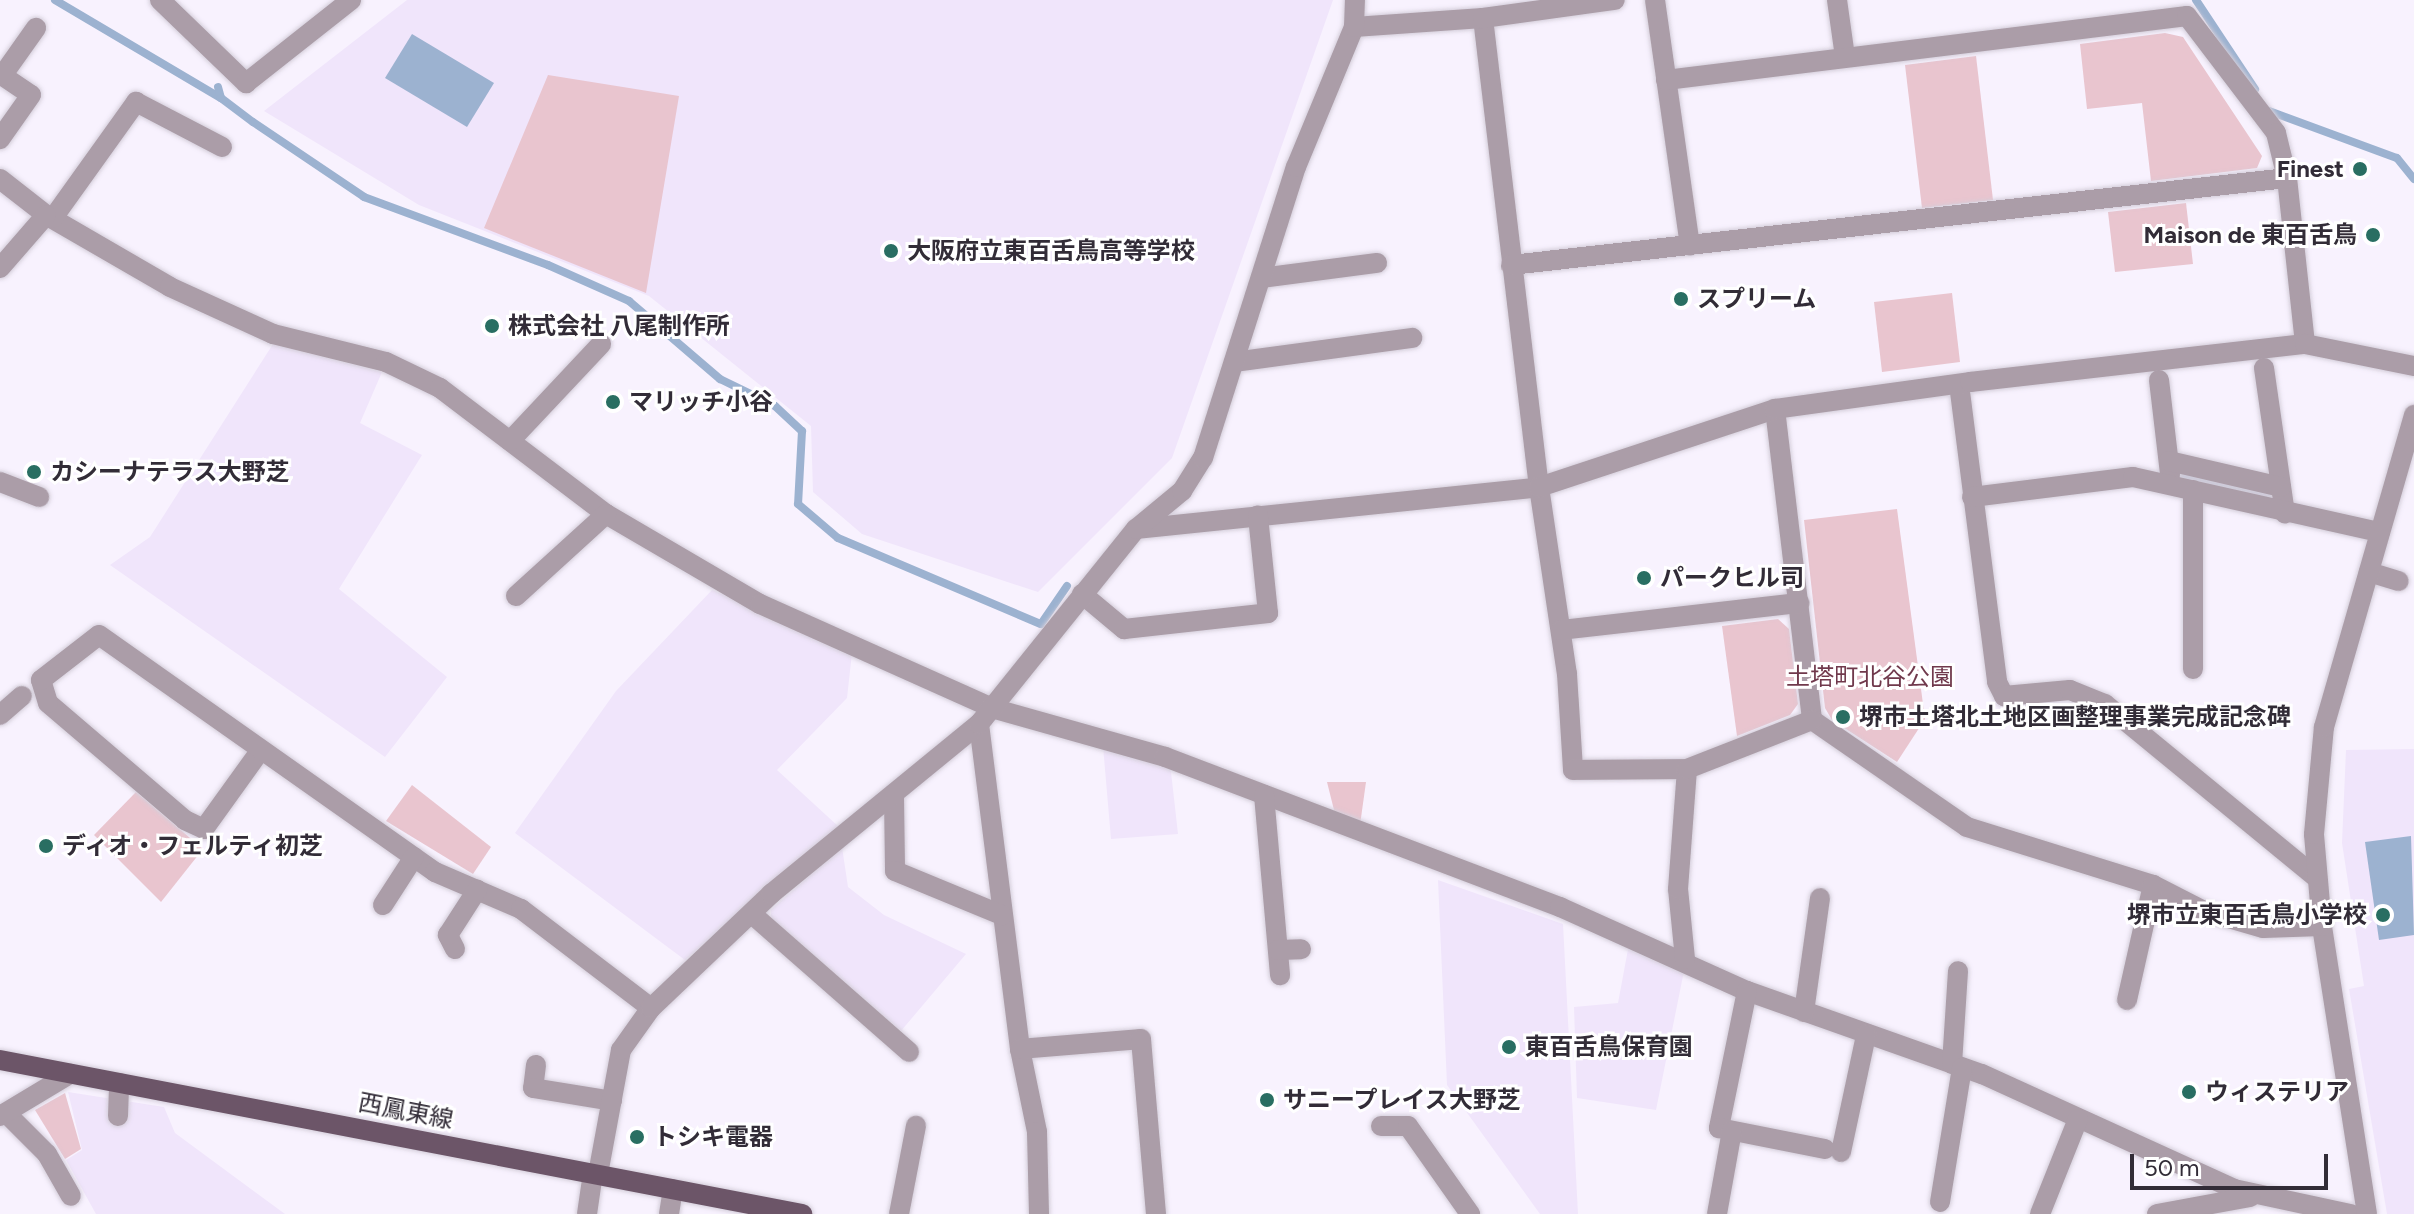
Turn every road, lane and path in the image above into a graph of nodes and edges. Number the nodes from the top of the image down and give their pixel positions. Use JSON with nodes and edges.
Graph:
{"nodes":[{"id":1,"x":351,"y":0,"type":"edge"},
{"id":2,"x":1355,"y":0,"type":"edge"},
{"id":3,"x":1615,"y":0,"type":"edge"},
{"id":4,"x":1655,"y":0,"type":"edge"},
{"id":5,"x":1837,"y":0,"type":"edge"},
{"id":6,"x":167,"y":2,"type":"edge"},
{"id":7,"x":1483,"y":18,"type":"junction"},
{"id":8,"x":1354,"y":27,"type":"junction"},
{"id":9,"x":36,"y":28,"type":"dead end"},
{"id":10,"x":1845,"y":57,"type":"junction"},
{"id":11,"x":1,"y":75,"type":"edge"},
{"id":12,"x":1666,"y":80,"type":"junction"},
{"id":13,"x":0,"y":139,"type":"edge"},
{"id":14,"x":222,"y":147,"type":"dead end"},
{"id":15,"x":2287,"y":178,"type":"junction"},
{"id":16,"x":0,"y":179,"type":"edge"},
{"id":17,"x":49,"y":217,"type":"junction"},
{"id":18,"x":1690,"y":246,"type":"junction"},
{"id":19,"x":1377,"y":263,"type":"dead end"},
{"id":20,"x":1511,"y":265,"type":"junction"},
{"id":21,"x":0,"y":268,"type":"edge"},
{"id":22,"x":1261,"y":278,"type":"junction"},
{"id":23,"x":1412,"y":338,"type":"dead end"},
{"id":24,"x":601,"y":344,"type":"dead end"},
{"id":25,"x":2305,"y":344,"type":"junction"},
{"id":26,"x":1234,"y":362,"type":"junction"},
{"id":27,"x":2414,"y":366,"type":"edge"},
{"id":28,"x":2264,"y":368,"type":"dead end"},
{"id":29,"x":2159,"y":380,"type":"dead end"},
{"id":30,"x":1959,"y":384,"type":"junction"},
{"id":31,"x":1775,"y":409,"type":"junction"},
{"id":32,"x":2414,"y":415,"type":"edge"},
{"id":33,"x":510,"y":441,"type":"junction"},
{"id":34,"x":2169,"y":461,"type":"junction"},
{"id":35,"x":0,"y":482,"type":"edge"},
{"id":36,"x":2172,"y":486,"type":"junction"},
{"id":37,"x":1539,"y":487,"type":"junction"},
{"id":38,"x":2281,"y":487,"type":"junction"},
{"id":39,"x":2193,"y":490,"type":"junction"},
{"id":40,"x":39,"y":497,"type":"dead end"},
{"id":41,"x":1972,"y":497,"type":"junction"},
{"id":42,"x":2285,"y":513,"type":"junction"},
{"id":43,"x":606,"y":514,"type":"junction"},
{"id":44,"x":1258,"y":516,"type":"junction"},
{"id":45,"x":1136,"y":529,"type":"junction"},
{"id":46,"x":2380,"y":532,"type":"junction"},
{"id":47,"x":2369,"y":572,"type":"junction"},
{"id":48,"x":2399,"y":581,"type":"dead end"},
{"id":49,"x":1082,"y":594,"type":"junction"},
{"id":50,"x":516,"y":596,"type":"dead end"},
{"id":51,"x":1799,"y":603,"type":"junction"},
{"id":52,"x":1561,"y":630,"type":"junction"},
{"id":53,"x":2193,"y":669,"type":"dead end"},
{"id":54,"x":22,"y":696,"type":"dead end"},
{"id":55,"x":0,"y":715,"type":"edge"},
{"id":56,"x":986,"y":716,"type":"junction"},
{"id":57,"x":1812,"y":720,"type":"junction"},
{"id":58,"x":260,"y":751,"type":"junction"},
{"id":59,"x":1687,"y":769,"type":"junction"},
{"id":60,"x":1264,"y":795,"type":"junction"},
{"id":61,"x":894,"y":797,"type":"junction"},
{"id":62,"x":414,"y":857,"type":"junction"},
{"id":63,"x":2317,"y":878,"type":"junction"},
{"id":64,"x":2153,"y":885,"type":"junction"},
{"id":65,"x":477,"y":890,"type":"junction"},
{"id":66,"x":1820,"y":898,"type":"dead end"},
{"id":67,"x":383,"y":905,"type":"dead end"},
{"id":68,"x":752,"y":914,"type":"junction"},
{"id":69,"x":1002,"y":915,"type":"junction"},
{"id":70,"x":2322,"y":926,"type":"junction"},
{"id":71,"x":455,"y":949,"type":"dead end"},
{"id":72,"x":1301,"y":949,"type":"dead end"},
{"id":73,"x":1278,"y":950,"type":"junction"},
{"id":74,"x":1685,"y":959,"type":"junction"},
{"id":75,"x":1958,"y":971,"type":"dead end"},
{"id":76,"x":1280,"y":975,"type":"dead end"},
{"id":77,"x":1747,"y":991,"type":"junction"},
{"id":78,"x":2127,"y":1000,"type":"dead end"},
{"id":79,"x":651,"y":1008,"type":"junction"},
{"id":80,"x":1804,"y":1012,"type":"junction"},
{"id":81,"x":1866,"y":1035,"type":"junction"},
{"id":82,"x":1020,"y":1049,"type":"junction"},
{"id":83,"x":909,"y":1052,"type":"dead end"},
{"id":84,"x":0,"y":1060,"type":"edge"},
{"id":85,"x":536,"y":1065,"type":"dead end"},
{"id":86,"x":1957,"y":1066,"type":"junction"},
{"id":87,"x":70,"y":1074,"type":"junction"},
{"id":88,"x":119,"y":1083,"type":"junction"},
{"id":89,"x":612,"y":1101,"type":"junction"},
{"id":90,"x":3,"y":1114,"type":"edge"},
{"id":91,"x":118,"y":1116,"type":"dead end"},
{"id":92,"x":2078,"y":1119,"type":"junction"},
{"id":93,"x":916,"y":1126,"type":"dead end"},
{"id":94,"x":1381,"y":1126,"type":"dead end"},
{"id":95,"x":1732,"y":1131,"type":"junction"},
{"id":96,"x":596,"y":1174,"type":"junction"},
{"id":97,"x":673,"y":1189,"type":"junction"},
{"id":98,"x":2258,"y":1195,"type":"junction"},
{"id":99,"x":71,"y":1196,"type":"dead end"},
{"id":100,"x":1940,"y":1202,"type":"dead end"},
{"id":101,"x":762,"y":1210,"type":"edge"},
{"id":102,"x":587,"y":1214,"type":"edge"},
{"id":103,"x":669,"y":1214,"type":"edge"},
{"id":104,"x":802,"y":1214,"type":"edge"},
{"id":105,"x":899,"y":1214,"type":"edge"},
{"id":106,"x":1039,"y":1214,"type":"edge"},
{"id":107,"x":1156,"y":1214,"type":"edge"},
{"id":108,"x":1470,"y":1214,"type":"edge"},
{"id":109,"x":1717,"y":1214,"type":"edge"},
{"id":110,"x":2040,"y":1214,"type":"edge"},
{"id":111,"x":2157,"y":1214,"type":"edge"},
{"id":112,"x":2351,"y":1214,"type":"edge"},
{"id":113,"x":2367,"y":1214,"type":"edge"}],
"edges":[{"from":1,"to":6,"type":"street"},
{"from":2,"to":8,"type":"street"},
{"from":3,"to":7,"type":"street"},
{"from":4,"to":12,"type":"street"},
{"from":5,"to":10,"type":"street"},
{"from":7,"to":8,"type":"street"},
{"from":7,"to":20,"type":"street"},
{"from":8,"to":22,"type":"street"},
{"from":9,"to":11,"type":"street"},
{"from":10,"to":12,"type":"street"},
{"from":10,"to":15,"type":"street"},
{"from":11,"to":13,"type":"street"},
{"from":12,"to":18,"type":"street"},
{"from":14,"to":17,"type":"street"},
{"from":15,"to":18,"type":"street"},
{"from":15,"to":25,"type":"street"},
{"from":16,"to":17,"type":"street"},
{"from":17,"to":21,"type":"street"},
{"from":17,"to":33,"type":"street"},
{"from":18,"to":20,"type":"street"},
{"from":19,"to":22,"type":"street"},
{"from":20,"to":37,"type":"street"},
{"from":22,"to":26,"type":"street"},
{"from":23,"to":26,"type":"street"},
{"from":24,"to":33,"type":"street"},
{"from":25,"to":27,"type":"street"},
{"from":25,"to":30,"type":"street"},
{"from":26,"to":45,"type":"street"},
{"from":28,"to":38,"type":"street"},
{"from":29,"to":34,"type":"street"},
{"from":30,"to":31,"type":"street"},
{"from":30,"to":41,"type":"street"},
{"from":31,"to":37,"type":"street"},
{"from":31,"to":51,"type":"street"},
{"from":32,"to":46,"type":"street"},
{"from":33,"to":43,"type":"street"},
{"from":34,"to":36,"type":"street"},
{"from":34,"to":38,"type":"street"},
{"from":35,"to":40,"type":"street"},
{"from":36,"to":39,"type":"street"},
{"from":36,"to":41,"type":"street"},
{"from":37,"to":44,"type":"street"},
{"from":37,"to":52,"type":"street"},
{"from":38,"to":42,"type":"street"},
{"from":39,"to":42,"type":"street"},
{"from":39,"to":53,"type":"street"},
{"from":41,"to":63,"type":"street"},
{"from":42,"to":46,"type":"street"},
{"from":43,"to":50,"type":"street"},
{"from":43,"to":56,"type":"street"},
{"from":44,"to":45,"type":"street"},
{"from":44,"to":49,"type":"street"},
{"from":45,"to":49,"type":"street"},
{"from":46,"to":47,"type":"street"},
{"from":47,"to":48,"type":"street"},
{"from":47,"to":63,"type":"street"},
{"from":49,"to":56,"type":"street"},
{"from":51,"to":52,"type":"street"},
{"from":51,"to":57,"type":"street"},
{"from":52,"to":59,"type":"street"},
{"from":54,"to":55,"type":"street"},
{"from":56,"to":60,"type":"street"},
{"from":56,"to":61,"type":"street"},
{"from":56,"to":69,"type":"street"},
{"from":57,"to":59,"type":"street"},
{"from":57,"to":64,"type":"street"},
{"from":58,"to":58,"type":"street"},
{"from":58,"to":62,"type":"street"},
{"from":59,"to":74,"type":"street"},
{"from":60,"to":73,"type":"street"},
{"from":60,"to":74,"type":"street"},
{"from":61,"to":68,"type":"street"},
{"from":61,"to":69,"type":"street"},
{"from":62,"to":65,"type":"street"},
{"from":62,"to":67,"type":"street"},
{"from":63,"to":70,"type":"street"},
{"from":64,"to":70,"type":"street"},
{"from":64,"to":78,"type":"street"},
{"from":65,"to":71,"type":"street"},
{"from":65,"to":79,"type":"street"},
{"from":66,"to":80,"type":"street"},
{"from":68,"to":79,"type":"street"},
{"from":68,"to":83,"type":"street"},
{"from":69,"to":82,"type":"street"},
{"from":70,"to":113,"type":"street"},
{"from":72,"to":73,"type":"street"},
{"from":73,"to":76,"type":"street"},
{"from":74,"to":77,"type":"street"},
{"from":75,"to":86,"type":"street"},
{"from":77,"to":80,"type":"street"},
{"from":77,"to":95,"type":"street"},
{"from":79,"to":89,"type":"street"},
{"from":80,"to":81,"type":"street"},
{"from":81,"to":86,"type":"street"},
{"from":81,"to":95,"type":"street"},
{"from":82,"to":106,"type":"street"},
{"from":82,"to":107,"type":"street"},
{"from":84,"to":87,"type":"main road","name":"西鳳東線"},
{"from":85,"to":89,"type":"street"},
{"from":86,"to":92,"type":"street"},
{"from":86,"to":100,"type":"street"},
{"from":87,"to":88,"type":"main road","name":"西鳳東線"},
{"from":87,"to":90,"type":"street"},
{"from":88,"to":91,"type":"street"},
{"from":88,"to":96,"type":"main road","name":"西鳳東線"},
{"from":89,"to":96,"type":"street"},
{"from":90,"to":99,"type":"street"},
{"from":92,"to":98,"type":"street"},
{"from":92,"to":110,"type":"street"},
{"from":93,"to":105,"type":"street"},
{"from":94,"to":108,"type":"street"},
{"from":95,"to":109,"type":"street"},
{"from":96,"to":97,"type":"main road","name":"西鳳東線"},
{"from":96,"to":102,"type":"street"},
{"from":97,"to":101,"type":"main road","name":"西鳳東線"},
{"from":97,"to":103,"type":"street"},
{"from":98,"to":111,"type":"street"},
{"from":98,"to":112,"type":"street"},
{"from":101,"to":104,"type":"main road","name":"西鳳東線"}]}
